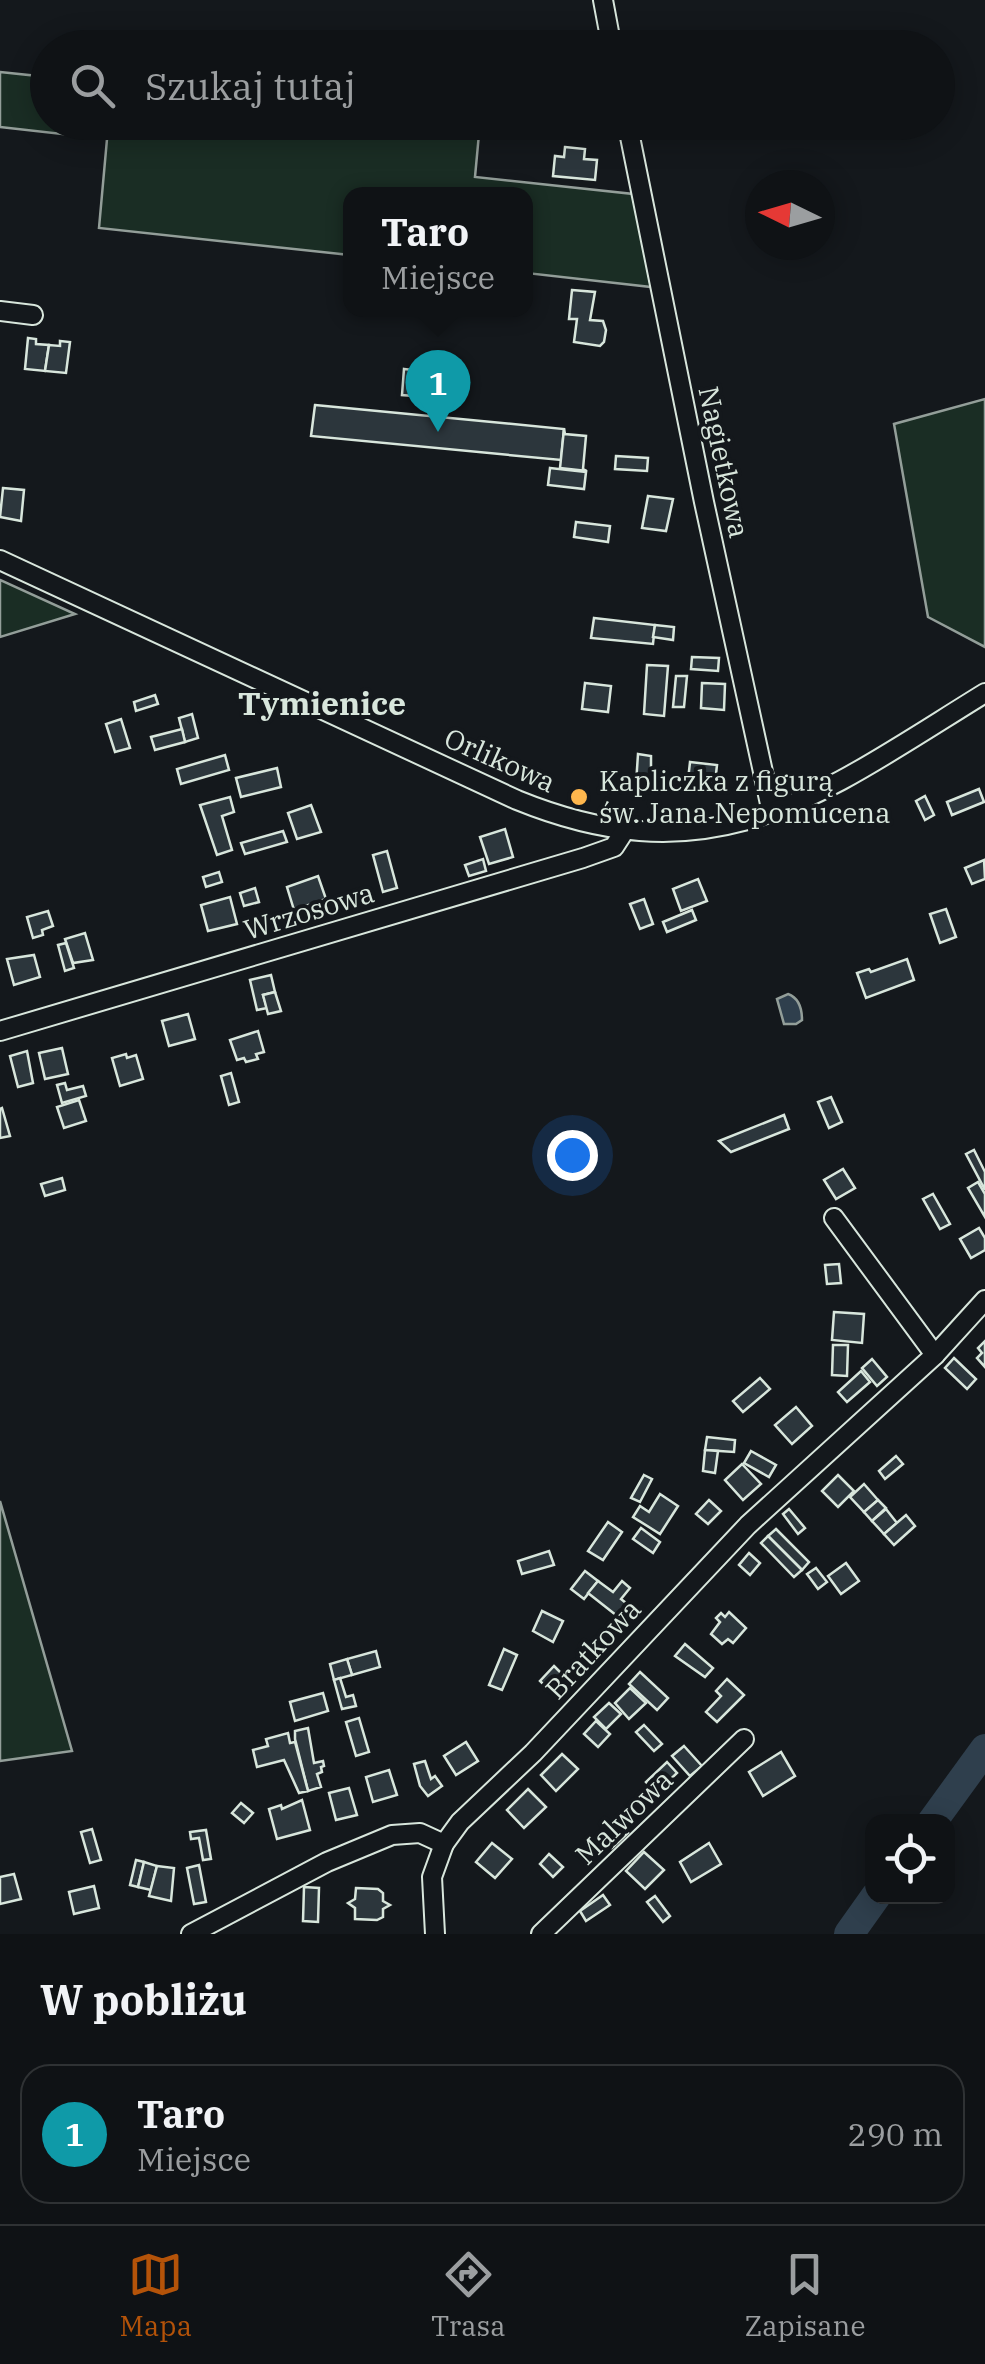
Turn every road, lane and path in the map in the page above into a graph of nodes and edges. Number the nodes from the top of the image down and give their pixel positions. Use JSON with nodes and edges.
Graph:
{"nodes":[{"id":1,"x":603,"y":0,"type":"edge"},
{"id":2,"x":609,"y":30,"type":"edge"},
{"id":3,"x":631,"y":140,"type":"edge"},
{"id":4,"x":0,"y":312,"type":"edge"},
{"id":5,"x":33,"y":315,"type":"dead end"},
{"id":6,"x":0,"y":560,"type":"edge"},
{"id":7,"x":985,"y":693,"type":"edge"},
{"id":8,"x":772,"y":813,"type":"junction"},
{"id":9,"x":625,"y":830,"type":"junction"},
{"id":10,"x":0,"y":1031,"type":"edge"},
{"id":11,"x":834,"y":1218,"type":"dead end"},
{"id":12,"x":985,"y":1300,"type":"edge"},
{"id":13,"x":935,"y":1355,"type":"junction"},
{"id":14,"x":744,"y":1739,"type":"dead end"},
{"id":15,"x":444,"y":1844,"type":"junction"},
{"id":16,"x":191,"y":1934,"type":"edge"},
{"id":17,"x":435,"y":1934,"type":"edge"},
{"id":18,"x":541,"y":1934,"type":"edge"}],
"edges":[{"from":1,"to":2,"type":"street"},
{"from":3,"to":8,"type":"street","name":"Nagietkowa"},
{"from":4,"to":5,"type":"street"},
{"from":6,"to":9,"type":"street","name":"Orlikowa"},
{"from":7,"to":8,"type":"street","name":"Orlikowa"},
{"from":8,"to":9,"type":"street","name":"Orlikowa"},
{"from":9,"to":10,"type":"street","name":"Wrzosowa"},
{"from":11,"to":13,"type":"street"},
{"from":12,"to":13,"type":"street","name":"Bratkowa"},
{"from":13,"to":15,"type":"street","name":"Bratkowa"},
{"from":14,"to":18,"type":"street","name":"Malwowa"},
{"from":15,"to":16,"type":"street"},
{"from":15,"to":17,"type":"street"}]}
